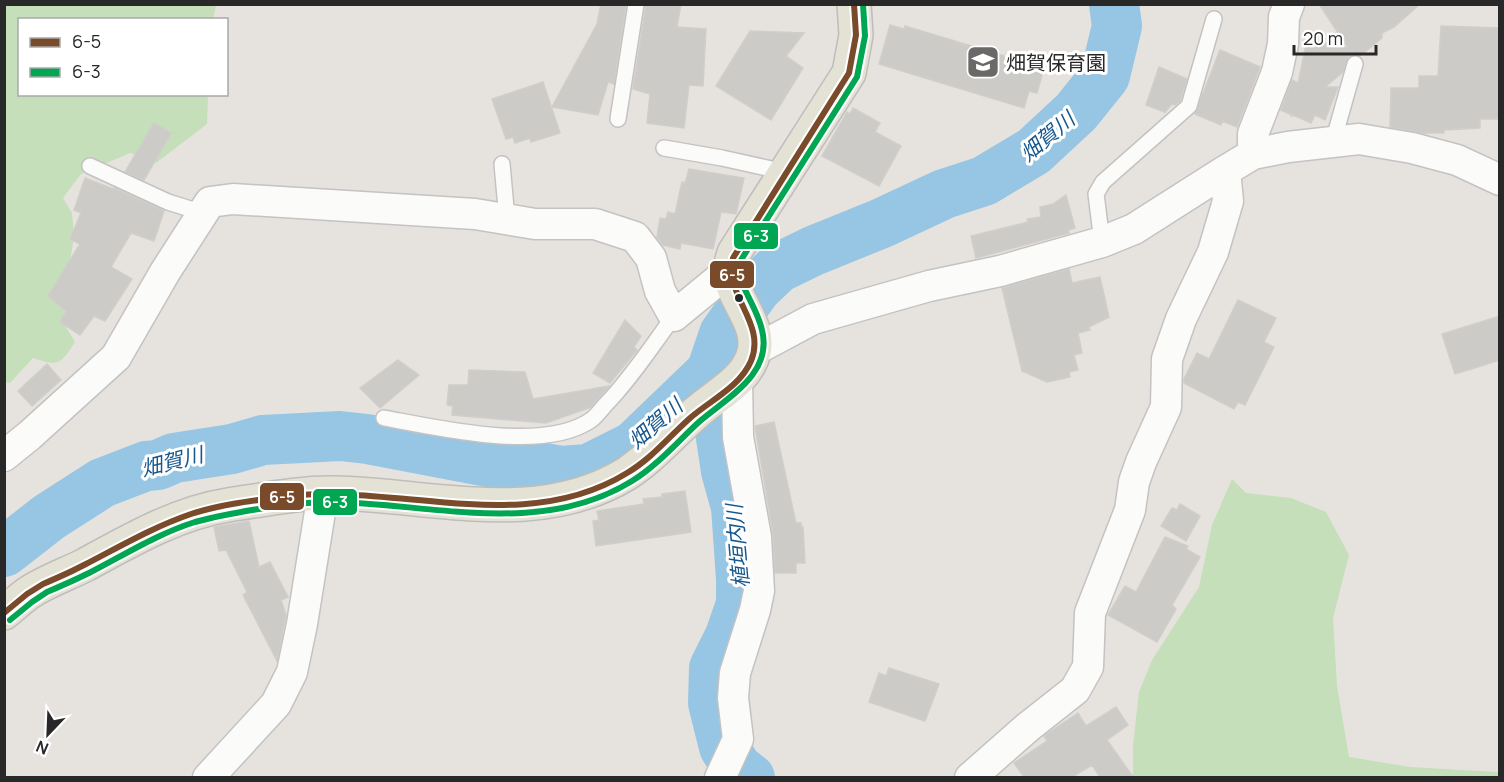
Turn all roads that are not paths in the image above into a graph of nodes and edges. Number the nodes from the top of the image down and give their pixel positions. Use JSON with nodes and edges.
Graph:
{"nodes":[{"id":1,"x":636,"y":4,"type":"edge"},
{"id":2,"x":854,"y":4,"type":"edge"},
{"id":3,"x":1289,"y":4,"type":"edge"},
{"id":4,"x":1214,"y":19,"type":"dead end"},
{"id":5,"x":1355,"y":64,"type":"dead end"},
{"id":6,"x":618,"y":118,"type":"dead end"},
{"id":7,"x":1333,"y":142,"type":"junction"},
{"id":8,"x":664,"y":148,"type":"dead end"},
{"id":9,"x":1253,"y":154,"type":"junction"},
{"id":10,"x":502,"y":164,"type":"dead end"},
{"id":11,"x":90,"y":166,"type":"dead end"},
{"id":12,"x":1225,"y":171,"type":"junction"},
{"id":13,"x":785,"y":172,"type":"junction"},
{"id":14,"x":1500,"y":180,"type":"edge"},
{"id":15,"x":203,"y":213,"type":"junction"},
{"id":16,"x":507,"y":219,"type":"junction"},
{"id":17,"x":1102,"y":242,"type":"junction"},
{"id":18,"x":731,"y":277,"type":"junction"},
{"id":19,"x":674,"y":316,"type":"junction"},
{"id":20,"x":753,"y":338,"type":"junction"},
{"id":21,"x":721,"y":393,"type":"junction"},
{"id":22,"x":384,"y":418,"type":"dead end"},
{"id":23,"x":4,"y":456,"type":"edge"},
{"id":24,"x":323,"y":493,"type":"junction"},
{"id":25,"x":4,"y":613,"type":"edge"},
{"id":26,"x":208,"y":777,"type":"edge"},
{"id":27,"x":720,"y":777,"type":"edge"},
{"id":28,"x":970,"y":777,"type":"edge"}],
"edges":[{"from":1,"to":6,"type":"lane"},
{"from":2,"to":13,"type":"main road"},
{"from":3,"to":9,"type":"street"},
{"from":4,"to":17,"type":"lane"},
{"from":5,"to":7,"type":"lane"},
{"from":7,"to":9,"type":"street"},
{"from":7,"to":14,"type":"street"},
{"from":8,"to":13,"type":"lane"},
{"from":9,"to":12,"type":"street"},
{"from":10,"to":16,"type":"lane"},
{"from":11,"to":15,"type":"lane"},
{"from":12,"to":17,"type":"street"},
{"from":12,"to":28,"type":"street"},
{"from":13,"to":18,"type":"main road"},
{"from":15,"to":16,"type":"street"},
{"from":15,"to":23,"type":"street"},
{"from":16,"to":19,"type":"street"},
{"from":17,"to":20,"type":"street"},
{"from":18,"to":19,"type":"street"},
{"from":18,"to":20,"type":"main road"},
{"from":19,"to":22,"type":"lane"},
{"from":20,"to":21,"type":"main road"},
{"from":21,"to":24,"type":"main road"},
{"from":21,"to":27,"type":"street"},
{"from":24,"to":25,"type":"main road"},
{"from":24,"to":26,"type":"street"}]}
